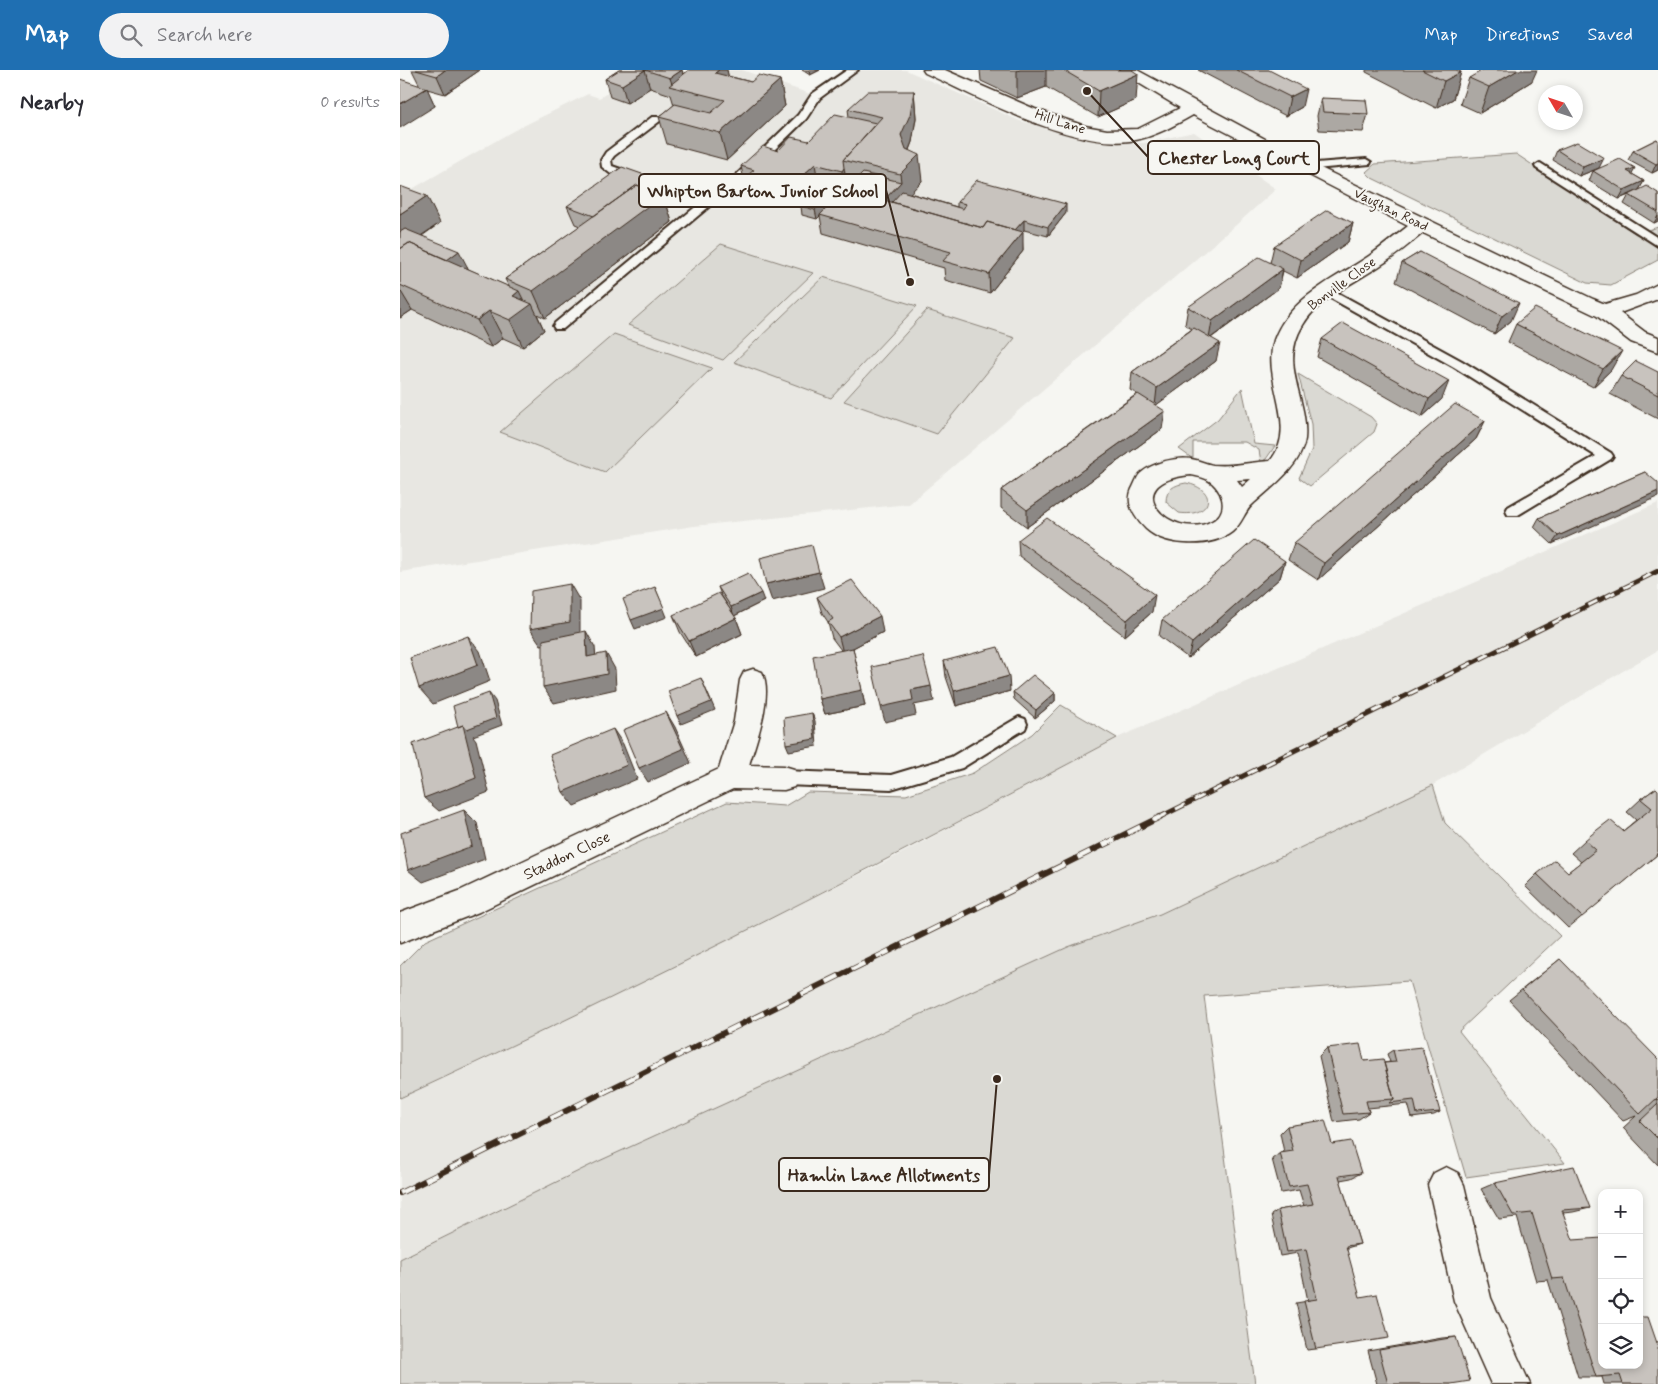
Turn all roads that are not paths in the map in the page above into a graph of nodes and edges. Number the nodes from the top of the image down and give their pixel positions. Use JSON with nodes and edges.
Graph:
{"nodes":[{"id":1,"x":853,"y":70,"type":"edge"},
{"id":2,"x":931,"y":70,"type":"edge"},
{"id":3,"x":1125,"y":70,"type":"edge"},
{"id":4,"x":1191,"y":109,"type":"junction"},
{"id":5,"x":656,"y":119,"type":"dead end"},
{"id":6,"x":1366,"y":162,"type":"dead end"},
{"id":7,"x":1540,"y":166,"type":"dead end"},
{"id":8,"x":1304,"y":167,"type":"junction"},
{"id":9,"x":706,"y":203,"type":"junction"},
{"id":10,"x":1421,"y":225,"type":"junction"},
{"id":11,"x":1658,"y":243,"type":"edge"},
{"id":12,"x":1658,"y":290,"type":"edge"},
{"id":13,"x":1329,"y":292,"type":"junction"},
{"id":14,"x":1604,"y":311,"type":"junction"},
{"id":15,"x":559,"y":326,"type":"dead end"},
{"id":16,"x":1658,"y":345,"type":"edge"},
{"id":17,"x":1275,"y":469,"type":"junction"},
{"id":18,"x":1214,"y":473,"type":"junction"},
{"id":19,"x":1236,"y":505,"type":"junction"},
{"id":20,"x":1513,"y":511,"type":"dead end"},
{"id":21,"x":753,"y":680,"type":"dead end"},
{"id":22,"x":1019,"y":724,"type":"dead end"},
{"id":23,"x":731,"y":777,"type":"junction"},
{"id":24,"x":784,"y":778,"type":"joint"},
{"id":25,"x":400,"y":928,"type":"edge"},
{"id":26,"x":1446,"y":1185,"type":"dead end"},
{"id":27,"x":1511,"y":1384,"type":"edge"}],
"edges":[{"from":1,"to":9,"type":"lane"},
{"from":2,"to":4,"type":"street","name":"Hill Lane"},
{"from":3,"to":4,"type":"street","name":"Vaughan Road"},
{"from":4,"to":8,"type":"street","name":"Vaughan Road"},
{"from":5,"to":9,"type":"lane"},
{"from":6,"to":8,"type":"lane"},
{"from":7,"to":11,"type":"lane"},
{"from":8,"to":10,"type":"street","name":"Vaughan Road"},
{"from":9,"to":15,"type":"lane"},
{"from":10,"to":13,"type":"street","name":"Bonville Close"},
{"from":10,"to":14,"type":"street","name":"Vaughan Road"},
{"from":12,"to":14,"type":"street"},
{"from":13,"to":17,"type":"street","name":"Bonville Close"},
{"from":13,"to":20,"type":"lane"},
{"from":14,"to":16,"type":"street","name":"Vaughan Road"},
{"from":17,"to":18,"type":"street","name":"Bonville Close"},
{"from":17,"to":19,"type":"street","name":"Bonville Close"},
{"from":18,"to":19,"type":"street","name":"Bonville Close"},
{"from":18,"to":19,"type":"street","name":"Bonville Close"},
{"from":21,"to":23,"type":"street"},
{"from":22,"to":24,"type":"lane","name":"Staddon Close"},
{"from":23,"to":24,"type":"street","name":"Staddon Close"},
{"from":23,"to":25,"type":"street","name":"Staddon Close"},
{"from":26,"to":27,"type":"street"}]}
